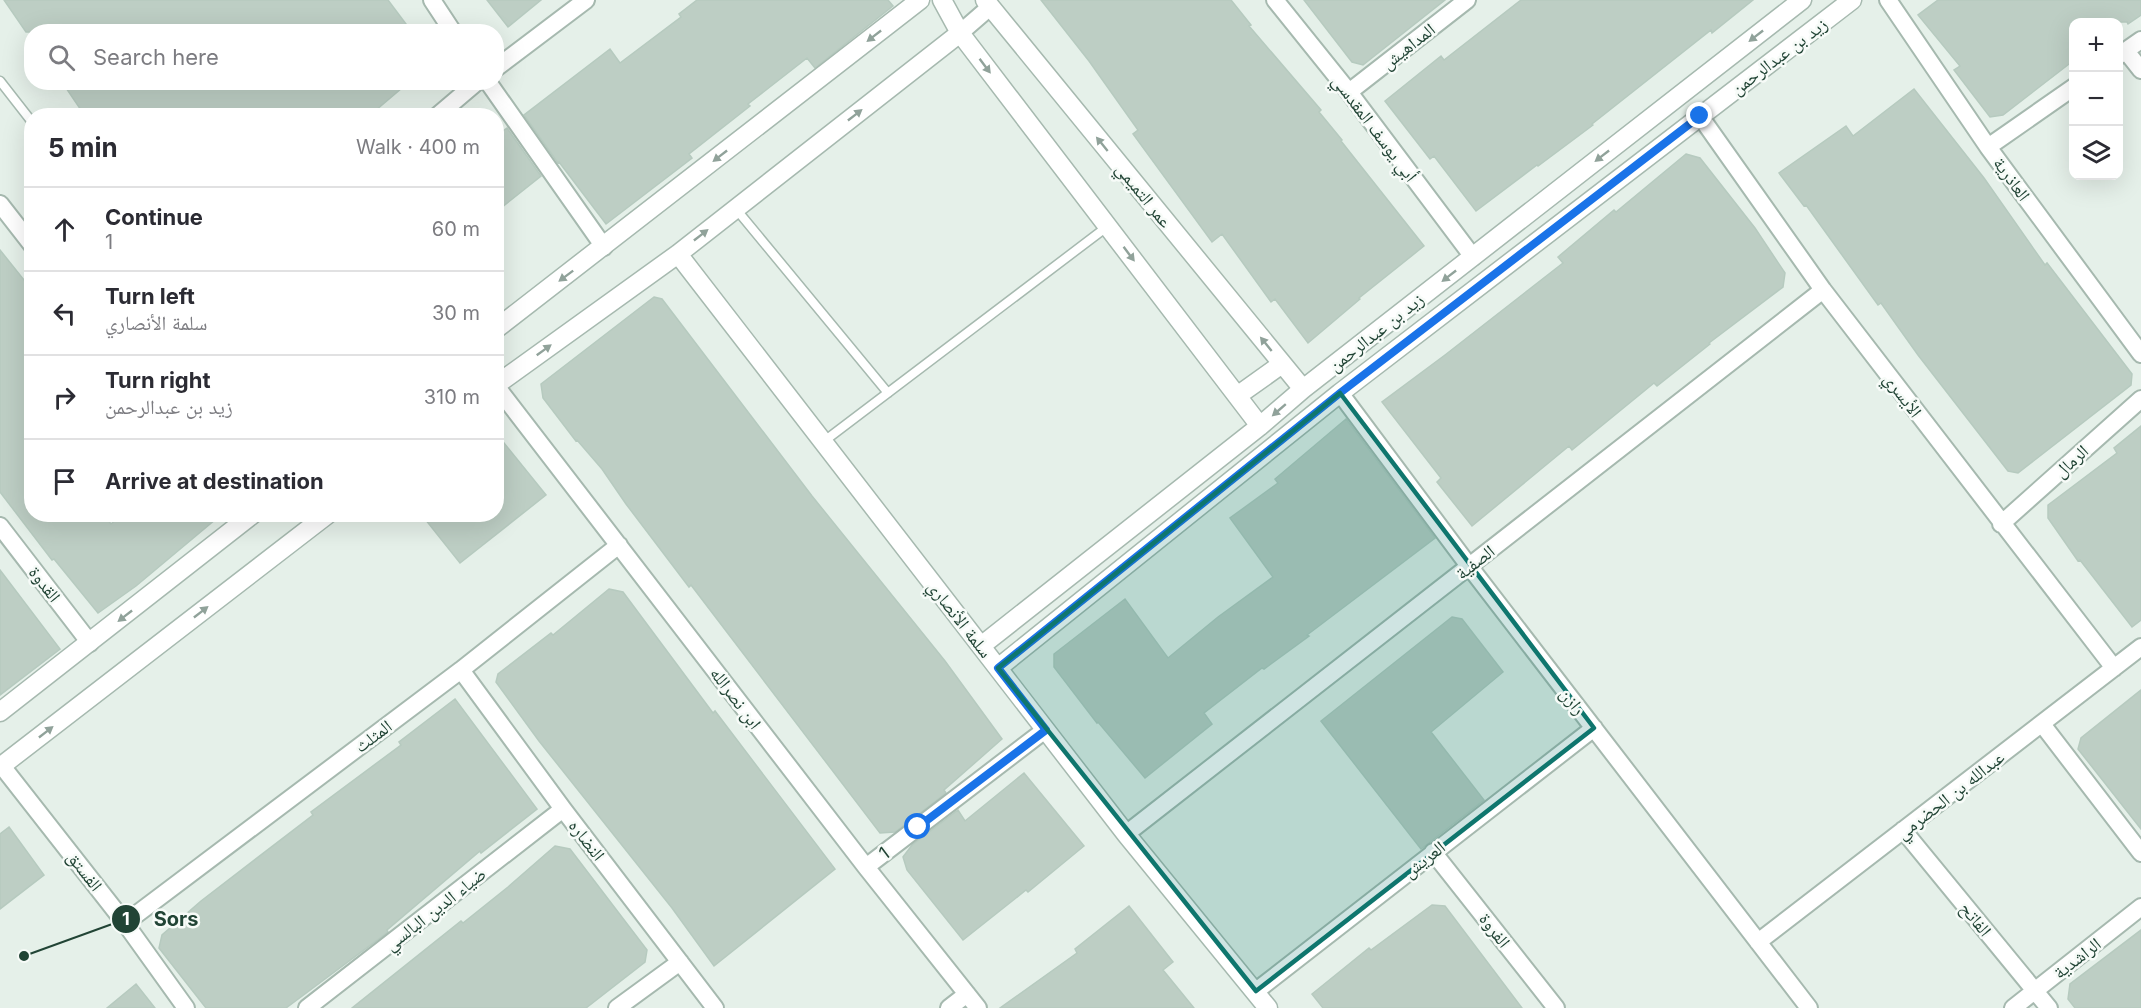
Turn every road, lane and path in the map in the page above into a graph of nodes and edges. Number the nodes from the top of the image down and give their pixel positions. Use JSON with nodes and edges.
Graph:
{"nodes":[{"id":1,"x":432,"y":0,"type":"edge"},
{"id":2,"x":586,"y":0,"type":"edge"},
{"id":3,"x":920,"y":0,"type":"edge"},
{"id":4,"x":942,"y":0,"type":"edge"},
{"id":5,"x":1275,"y":0,"type":"edge"},
{"id":6,"x":1467,"y":0,"type":"edge"},
{"id":7,"x":1802,"y":0,"type":"edge"},
{"id":8,"x":1852,"y":0,"type":"edge"},
{"id":9,"x":1888,"y":0,"type":"edge"},
{"id":10,"x":987,"y":3,"type":"edge"},
{"id":11,"x":448,"y":24,"type":"edge"},
{"id":12,"x":960,"y":33,"type":"junction"},
{"id":13,"x":2141,"y":40,"type":"edge"},
{"id":14,"x":2123,"y":53,"type":"edge"},
{"id":15,"x":2123,"y":55,"type":"edge"},
{"id":16,"x":504,"y":62,"type":"edge"},
{"id":17,"x":2141,"y":70,"type":"edge"},
{"id":18,"x":0,"y":81,"type":"edge"},
{"id":19,"x":468,"y":90,"type":"edge"},
{"id":20,"x":494,"y":90,"type":"edge"},
{"id":21,"x":2069,"y":90,"type":"edge"},
{"id":22,"x":1350,"y":92,"type":"junction"},
{"id":23,"x":446,"y":108,"type":"edge"},
{"id":24,"x":24,"y":112,"type":"edge"},
{"id":25,"x":1700,"y":116,"type":"junction"},
{"id":26,"x":1988,"y":147,"type":"junction"},
{"id":27,"x":0,"y":204,"type":"edge"},
{"id":28,"x":736,"y":208,"type":"junction"},
{"id":29,"x":1108,"y":226,"type":"junction"},
{"id":30,"x":24,"y":229,"type":"edge"},
{"id":31,"x":604,"y":247,"type":"junction"},
{"id":32,"x":678,"y":254,"type":"junction"},
{"id":33,"x":1473,"y":257,"type":"junction"},
{"id":34,"x":1823,"y":290,"type":"junction"},
{"id":35,"x":504,"y":323,"type":"edge"},
{"id":36,"x":2141,"y":354,"type":"edge"},
{"id":37,"x":1282,"y":364,"type":"junction"},
{"id":38,"x":504,"y":379,"type":"edge"},
{"id":39,"x":1303,"y":389,"type":"junction"},
{"id":40,"x":888,"y":393,"type":"junction"},
{"id":41,"x":1340,"y":393,"type":"junction"},
{"id":42,"x":504,"y":395,"type":"edge"},
{"id":43,"x":1238,"y":396,"type":"junction"},
{"id":44,"x":2141,"y":399,"type":"edge"},
{"id":45,"x":1260,"y":426,"type":"junction"},
{"id":46,"x":823,"y":442,"type":"junction"},
{"id":47,"x":238,"y":522,"type":"edge"},
{"id":48,"x":318,"y":522,"type":"edge"},
{"id":49,"x":2001,"y":524,"type":"junction"},
{"id":50,"x":0,"y":526,"type":"edge"},
{"id":51,"x":619,"y":545,"type":"junction"},
{"id":52,"x":1469,"y":566,"type":"junction"},
{"id":53,"x":90,"y":643,"type":"junction"},
{"id":54,"x":981,"y":646,"type":"junction"},
{"id":55,"x":2141,"y":647,"type":"edge"},
{"id":56,"x":998,"y":668,"type":"junction"},
{"id":57,"x":2114,"y":668,"type":"junction"},
{"id":58,"x":460,"y":670,"type":"junction"},
{"id":59,"x":0,"y":712,"type":"edge"},
{"id":60,"x":2042,"y":724,"type":"junction"},
{"id":61,"x":1594,"y":728,"type":"junction"},
{"id":62,"x":1046,"y":730,"type":"junction"},
{"id":63,"x":1,"y":767,"type":"edge"},
{"id":64,"x":563,"y":809,"type":"junction"},
{"id":65,"x":1903,"y":831,"type":"junction"},
{"id":66,"x":1126,"y":834,"type":"junction"},
{"id":67,"x":1434,"y":852,"type":"junction"},
{"id":68,"x":2141,"y":853,"type":"edge"},
{"id":69,"x":866,"y":867,"type":"junction"},
{"id":70,"x":2141,"y":908,"type":"edge"},
{"id":71,"x":125,"y":923,"type":"junction"},
{"id":72,"x":1758,"y":942,"type":"junction"},
{"id":73,"x":680,"y":962,"type":"junction"},
{"id":74,"x":2036,"y":991,"type":"junction"},
{"id":75,"x":1256,"y":992,"type":"junction"},
{"id":76,"x":968,"y":994,"type":"junction"},
{"id":77,"x":186,"y":1008,"type":"edge"},
{"id":78,"x":307,"y":1008,"type":"edge"},
{"id":79,"x":617,"y":1008,"type":"edge"},
{"id":80,"x":715,"y":1008,"type":"edge"},
{"id":81,"x":949,"y":1008,"type":"edge"},
{"id":82,"x":978,"y":1008,"type":"edge"},
{"id":83,"x":1268,"y":1008,"type":"edge"},
{"id":84,"x":1556,"y":1008,"type":"edge"},
{"id":85,"x":1809,"y":1008,"type":"edge"},
{"id":86,"x":2013,"y":1008,"type":"edge"},
{"id":87,"x":2049,"y":1008,"type":"edge"}],
"edges":[{"from":1,"to":11,"type":"street"},
{"from":2,"to":16,"type":"street"},
{"from":3,"to":31,"type":"street","one_way":true},
{"from":4,"to":12,"type":"street"},
{"from":5,"to":22,"type":"street","name":"أبي يوسف المقدسي"},
{"from":6,"to":22,"type":"street","name":"المداهيش"},
{"from":7,"to":33,"type":"street","name":"زيد بن عبدالرحمن","one_way":true},
{"from":8,"to":25,"type":"street","name":"زيد بن عبدالرحمن"},
{"from":9,"to":26,"type":"street","name":"العاذرية"},
{"from":10,"to":12,"type":"street"},
{"from":37,"to":10,"type":"street","name":"عمر التميمي","one_way":true},
{"from":28,"to":12,"type":"street","one_way":true},
{"from":12,"to":29,"type":"street","one_way":true},
{"from":13,"to":14,"type":"street"},
{"from":15,"to":17,"type":"street"},
{"from":18,"to":24,"type":"lane"},
{"from":19,"to":23,"type":"street"},
{"from":20,"to":31,"type":"street"},
{"from":21,"to":26,"type":"street"},
{"from":22,"to":33,"type":"street","name":"أبي يوسف المقدسي"},
{"from":25,"to":34,"type":"street","name":"الأيسري"},
{"from":25,"to":41,"type":"street","name":"زيد بن عبدالرحمن"},
{"from":26,"to":36,"type":"street","name":"العاذرية"},
{"from":27,"to":30,"type":"street"},
{"from":32,"to":28,"type":"street","one_way":true},
{"from":28,"to":40,"type":"lane"},
{"from":29,"to":40,"type":"lane"},
{"from":29,"to":43,"type":"street","one_way":true},
{"from":31,"to":35,"type":"street","one_way":true},
{"from":38,"to":32,"type":"street","one_way":true},
{"from":32,"to":46,"type":"street","name":"سلمة الأنصاري"},
{"from":33,"to":39,"type":"street","name":"زيد بن عبدالرحمن","one_way":true},
{"from":34,"to":49,"type":"street","name":"الأيسري"},
{"from":34,"to":52,"type":"street","name":"الصفية"},
{"from":37,"to":39,"type":"street","name":"عمر التميمي"},
{"from":37,"to":43,"type":"street"},
{"from":39,"to":45,"type":"street","name":"زيد بن عبدالرحمن","one_way":true},
{"from":40,"to":46,"type":"lane"},
{"from":41,"to":52,"type":"street","name":"رازن"},
{"from":41,"to":56,"type":"street","name":"زيد بن عبدالرحمن"},
{"from":42,"to":51,"type":"street","name":"ابن نصرالله"},
{"from":43,"to":45,"type":"street"},
{"from":44,"to":49,"type":"street","name":"الرمال"},
{"from":45,"to":54,"type":"street","name":"زيد بن عبدالرحمن"},
{"from":46,"to":54,"type":"street","name":"سلمة الأنصاري"},
{"from":47,"to":53,"type":"street","one_way":true},
{"from":63,"to":48,"type":"street","one_way":true},
{"from":49,"to":57,"type":"street","name":"الأيسري"},
{"from":50,"to":53,"type":"street","name":"القدوة"},
{"from":51,"to":58,"type":"street","name":"المثلث"},
{"from":51,"to":69,"type":"street","name":"ابن نصرالله"},
{"from":52,"to":61,"type":"street","name":"رازن"},
{"from":52,"to":66,"type":"street","name":"الصفية"},
{"from":53,"to":59,"type":"street"},
{"from":54,"to":56,"type":"street","name":"سلمة الأنصاري"},
{"from":55,"to":57,"type":"street","name":"عبدالله بن الحضرمي"},
{"from":56,"to":62,"type":"street","name":"سلمة الأنصاري"},
{"from":57,"to":60,"type":"street","name":"عبدالله بن الحضرمي"},
{"from":58,"to":64,"type":"street","name":"النضاره"},
{"from":58,"to":71,"type":"street","name":"المثلث"},
{"from":60,"to":65,"type":"street","name":"عبدالله بن الحضرمي"},
{"from":60,"to":68,"type":"street"},
{"from":61,"to":67,"type":"street","name":"العريش"},
{"from":61,"to":72,"type":"street","name":"رازن"},
{"from":62,"to":66,"type":"street","name":"سلمة الأنصاري"},
{"from":62,"to":69,"type":"street","name":"1"},
{"from":63,"to":71,"type":"street","name":"الفستق"},
{"from":64,"to":73,"type":"street","name":"النضاره"},
{"from":64,"to":78,"type":"street","name":"ضياء الدين البالسي"},
{"from":65,"to":72,"type":"street","name":"عبدالله بن الحضرمي"},
{"from":65,"to":74,"type":"street","name":"الفاتح"},
{"from":66,"to":75,"type":"street","name":"سلمة الأنصاري"},
{"from":67,"to":75,"type":"street","name":"العريش"},
{"from":67,"to":84,"type":"street","name":"الفروة"},
{"from":69,"to":76,"type":"street","name":"ابن نصرالله"},
{"from":70,"to":74,"type":"street","name":"الراشدية"},
{"from":71,"to":77,"type":"street","name":"الفستق"},
{"from":72,"to":85,"type":"street","name":"رازن"},
{"from":73,"to":79,"type":"street"},
{"from":73,"to":80,"type":"street","name":"النضاره"},
{"from":74,"to":86,"type":"street","name":"الراشدية"},
{"from":74,"to":87,"type":"street","name":"الفاتح"},
{"from":75,"to":83,"type":"street","name":"سلمة الأنصاري"},
{"from":76,"to":81,"type":"street"},
{"from":76,"to":82,"type":"street","name":"ابن نصرالله"}]}
